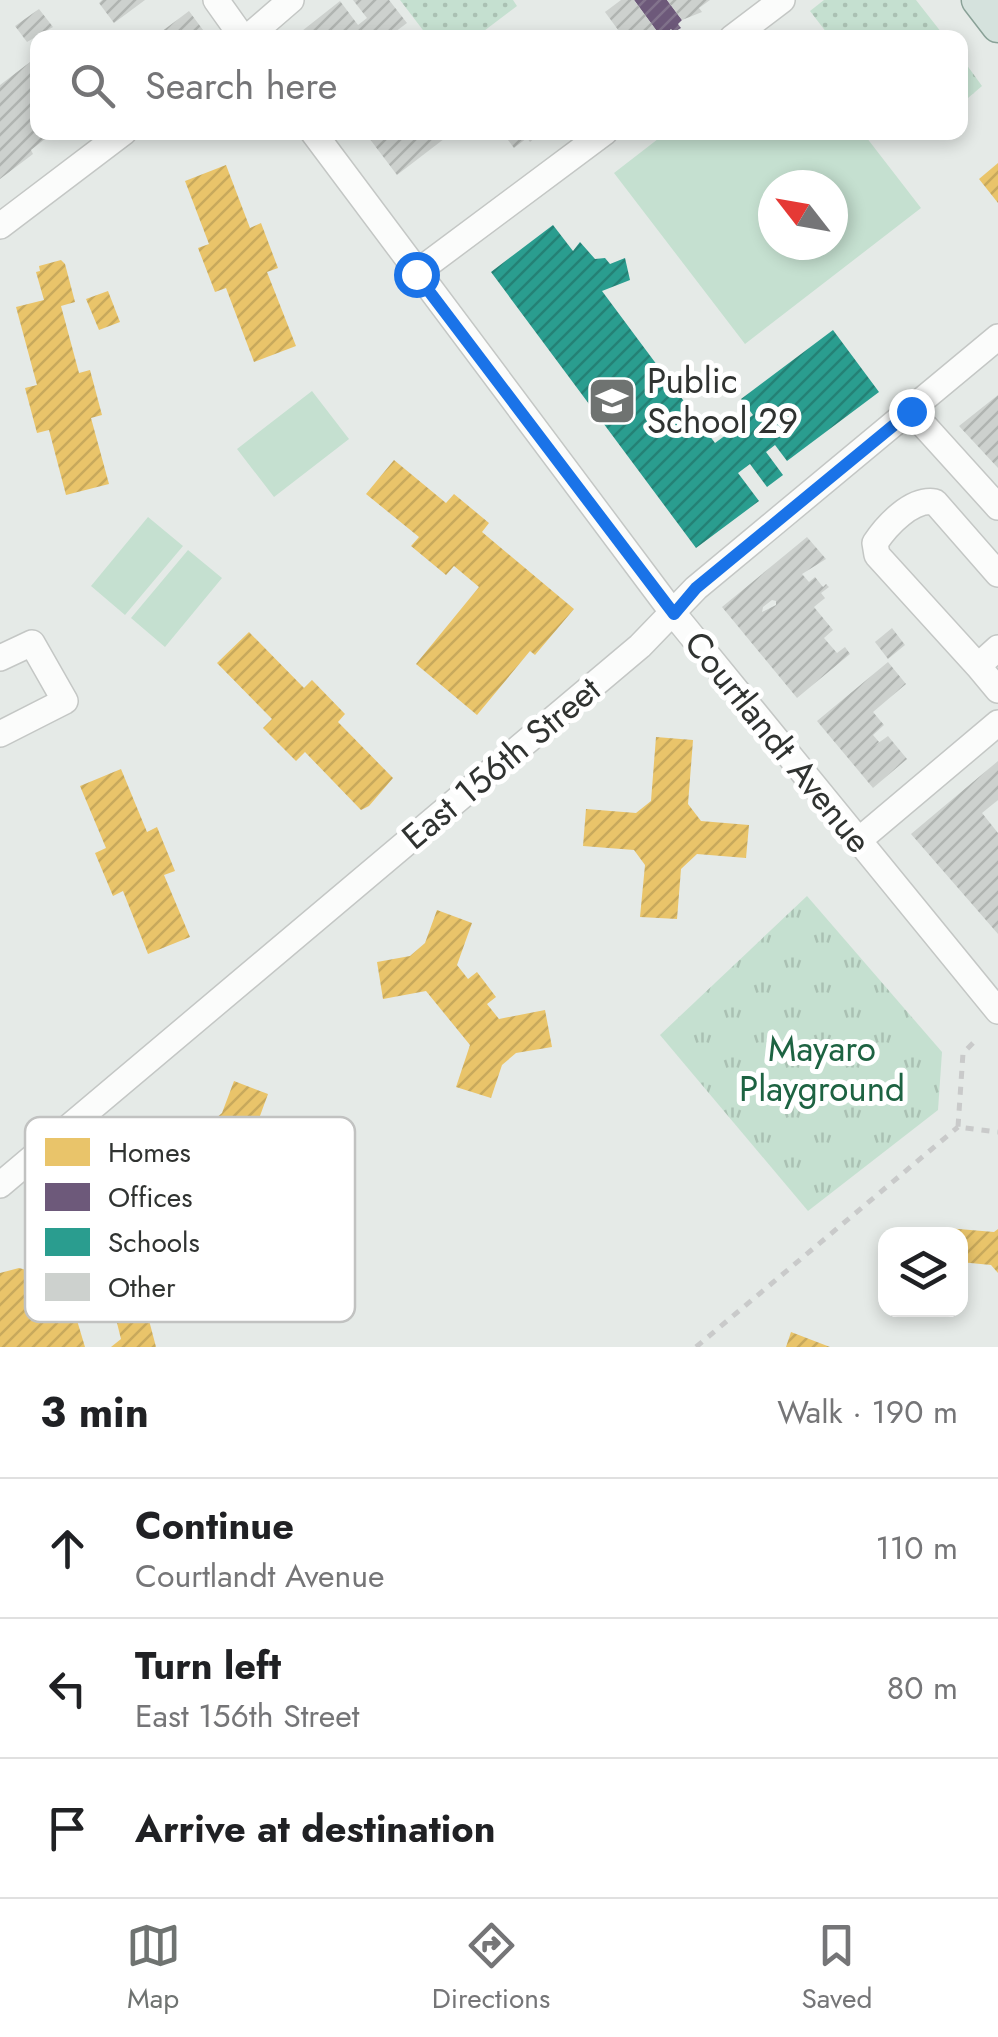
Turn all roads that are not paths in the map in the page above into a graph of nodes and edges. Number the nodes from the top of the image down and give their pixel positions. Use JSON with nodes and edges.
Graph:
{"nodes":[{"id":1,"x":216,"y":0,"type":"edge"},
{"id":2,"x":290,"y":0,"type":"edge"},
{"id":3,"x":782,"y":0,"type":"edge"},
{"id":4,"x":978,"y":0,"type":"edge"},
{"id":5,"x":998,"y":26,"type":"edge"},
{"id":6,"x":239,"y":30,"type":"edge"},
{"id":7,"x":254,"y":30,"type":"edge"},
{"id":8,"x":743,"y":30,"type":"edge"},
{"id":9,"x":113,"y":140,"type":"edge"},
{"id":10,"x":319,"y":140,"type":"edge"},
{"id":11,"x":594,"y":140,"type":"edge"},
{"id":12,"x":0,"y":226,"type":"edge"},
{"id":13,"x":416,"y":274,"type":"junction"},
{"id":14,"x":998,"y":336,"type":"edge"},
{"id":15,"x":911,"y":411,"type":"junction"},
{"id":16,"x":998,"y":507,"type":"edge"},
{"id":17,"x":998,"y":574,"type":"edge"},
{"id":18,"x":674,"y":614,"type":"junction"},
{"id":19,"x":998,"y":648,"type":"edge"},
{"id":20,"x":0,"y":658,"type":"edge"},
{"id":21,"x":978,"y":666,"type":"junction"},
{"id":22,"x":998,"y":690,"type":"edge"},
{"id":23,"x":998,"y":723,"type":"edge"},
{"id":24,"x":0,"y":734,"type":"edge"},
{"id":25,"x":858,"y":841,"type":"junction"},
{"id":26,"x":998,"y":1011,"type":"edge"},
{"id":27,"x":81,"y":1117,"type":"edge"},
{"id":28,"x":25,"y":1164,"type":"edge"},
{"id":29,"x":0,"y":1185,"type":"edge"}],
"edges":[{"from":1,"to":6,"type":"street"},
{"from":2,"to":7,"type":"street"},
{"from":3,"to":8,"type":"street"},
{"from":4,"to":5,"type":"main road"},
{"from":9,"to":12,"type":"street"},
{"from":10,"to":13,"type":"street","name":"Courtlandt Avenue"},
{"from":11,"to":13,"type":"street"},
{"from":13,"to":18,"type":"street","name":"Courtlandt Avenue"},
{"from":14,"to":15,"type":"street","name":"East 156th Street"},
{"from":15,"to":16,"type":"street"},
{"from":15,"to":18,"type":"street","name":"East 156th Street"},
{"from":17,"to":21,"type":"street"},
{"from":18,"to":25,"type":"street","name":"Courtlandt Avenue"},
{"from":18,"to":27,"type":"street","name":"East 156th Street"},
{"from":19,"to":21,"type":"street"},
{"from":20,"to":24,"type":"street"},
{"from":21,"to":22,"type":"street"},
{"from":23,"to":25,"type":"street"},
{"from":25,"to":26,"type":"street","name":"Courtlandt Avenue"},
{"from":28,"to":29,"type":"street","name":"East 156th Street"}]}
